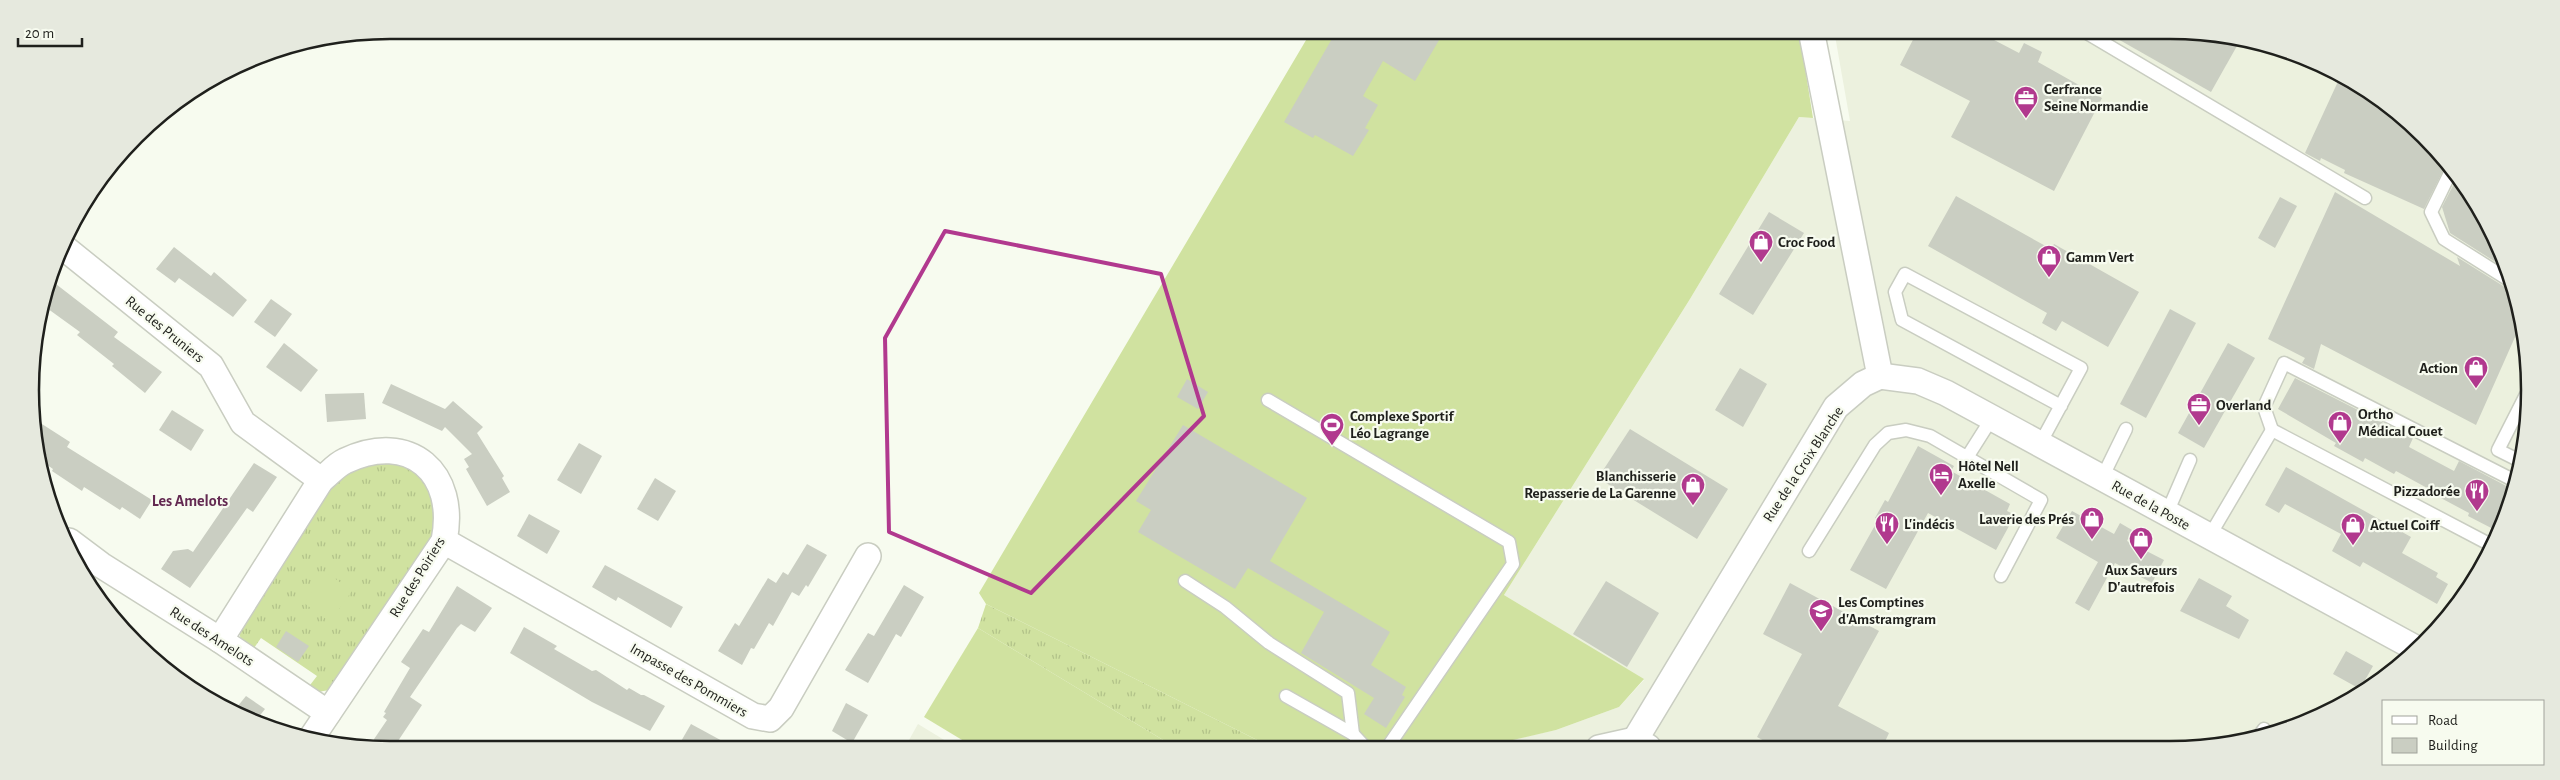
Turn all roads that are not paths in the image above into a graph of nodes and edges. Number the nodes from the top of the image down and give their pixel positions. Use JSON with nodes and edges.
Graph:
{"nodes":[{"id":1,"x":1813,"y":39,"type":"edge"},
{"id":2,"x":2097,"y":39,"type":"edge"},
{"id":3,"x":2449,"y":176,"type":"edge"},
{"id":4,"x":2365,"y":198,"type":"dead end"},
{"id":5,"x":68,"y":251,"type":"edge"},
{"id":6,"x":2503,"y":276,"type":"edge"},
{"id":7,"x":1880,"y":376,"type":"junction"},
{"id":8,"x":1268,"y":400,"type":"dead end"},
{"id":9,"x":2061,"y":406,"type":"junction"},
{"id":10,"x":2520,"y":417,"type":"edge"},
{"id":11,"x":1992,"y":418,"type":"junction"},
{"id":12,"x":2126,"y":429,"type":"dead end"},
{"id":13,"x":2272,"y":430,"type":"junction"},
{"id":14,"x":2040,"y":444,"type":"junction"},
{"id":15,"x":1966,"y":459,"type":"junction"},
{"id":16,"x":2515,"y":459,"type":"edge"},
{"id":17,"x":2190,"y":460,"type":"dead end"},
{"id":18,"x":2102,"y":478,"type":"junction"},
{"id":19,"x":2510,"y":479,"type":"edge"},
{"id":20,"x":321,"y":480,"type":"junction"},
{"id":21,"x":2167,"y":513,"type":"junction"},
{"id":22,"x":2209,"y":537,"type":"junction"},
{"id":23,"x":444,"y":541,"type":"junction"},
{"id":24,"x":2486,"y":542,"type":"edge"},
{"id":25,"x":75,"y":546,"type":"edge"},
{"id":26,"x":1809,"y":551,"type":"dead end"},
{"id":27,"x":868,"y":556,"type":"dead end"},
{"id":28,"x":2001,"y":576,"type":"dead end"},
{"id":29,"x":1185,"y":581,"type":"dead end"},
{"id":30,"x":220,"y":640,"type":"junction"},
{"id":31,"x":2410,"y":646,"type":"edge"},
{"id":32,"x":1286,"y":696,"type":"dead end"},
{"id":33,"x":328,"y":713,"type":"junction"},
{"id":34,"x":315,"y":733,"type":"edge"},
{"id":35,"x":1353,"y":734,"type":"junction"},
{"id":36,"x":1360,"y":741,"type":"edge"},
{"id":37,"x":1392,"y":741,"type":"edge"},
{"id":38,"x":1644,"y":741,"type":"edge"}],
"edges":[{"from":1,"to":7,"type":"street"},
{"from":2,"to":4,"type":"lane"},
{"from":3,"to":6,"type":"lane"},
{"from":5,"to":20,"type":"street","name":"Rue des Pruniers"},
{"from":7,"to":11,"type":"street","name":"Rue de la Poste"},
{"from":7,"to":38,"type":"street","name":"Rue de la Croix Blanche"},
{"from":8,"to":37,"type":"lane"},
{"from":9,"to":9,"type":"lane"},
{"from":9,"to":14,"type":"lane"},
{"from":10,"to":16,"type":"lane"},
{"from":11,"to":14,"type":"street","name":"Rue de la Poste"},
{"from":11,"to":15,"type":"lane"},
{"from":12,"to":18,"type":"lane"},
{"from":13,"to":19,"type":"lane"},
{"from":13,"to":22,"type":"lane"},
{"from":13,"to":24,"type":"lane"},
{"from":14,"to":18,"type":"street","name":"Rue de la Poste"},
{"from":15,"to":26,"type":"lane"},
{"from":15,"to":28,"type":"lane"},
{"from":17,"to":21,"type":"lane"},
{"from":18,"to":21,"type":"street","name":"Rue de la Poste"},
{"from":20,"to":23,"type":"street","name":"Rue des Poiriers"},
{"from":20,"to":30,"type":"street","name":"Rue des Poiriers"},
{"from":21,"to":22,"type":"street","name":"Rue de la Poste"},
{"from":22,"to":31,"type":"street","name":"Rue de la Poste"},
{"from":23,"to":27,"type":"street","name":"Impasse des Pommiers"},
{"from":23,"to":33,"type":"street","name":"Rue des Poiriers"},
{"from":25,"to":30,"type":"street","name":"Rue des Amelots"},
{"from":29,"to":35,"type":"lane"},
{"from":30,"to":33,"type":"street","name":"Rue des Amelots"},
{"from":32,"to":35,"type":"lane"},
{"from":33,"to":34,"type":"street"},
{"from":35,"to":36,"type":"lane"}]}
